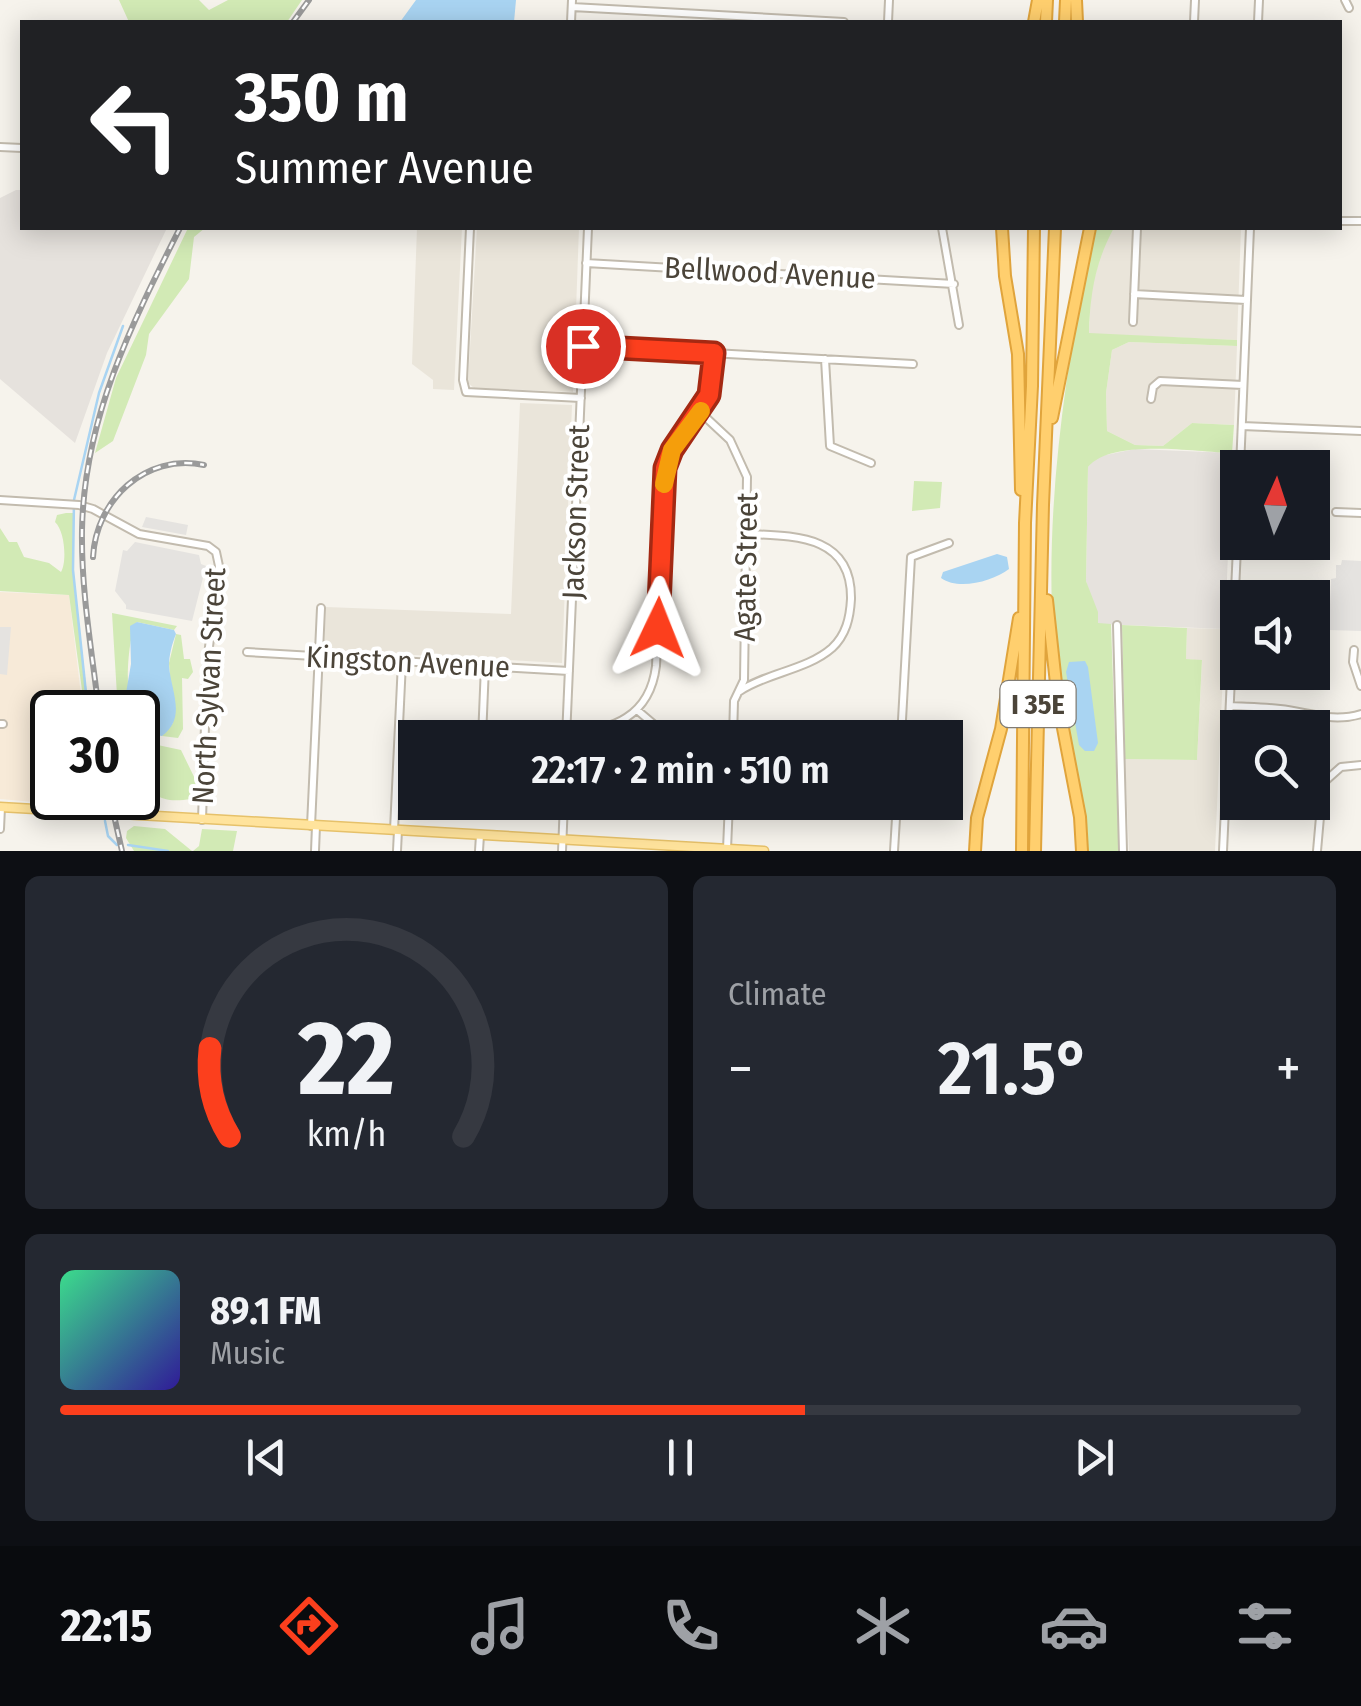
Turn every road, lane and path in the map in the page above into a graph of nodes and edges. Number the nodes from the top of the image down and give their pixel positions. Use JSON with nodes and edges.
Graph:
{"nodes":[{"id":1,"x":572,"y":4,"type":"edge"},
{"id":2,"x":814,"y":20,"type":"edge"},
{"id":3,"x":470,"y":230,"type":"edge"},
{"id":4,"x":588,"y":230,"type":"edge"},
{"id":5,"x":942,"y":230,"type":"edge"},
{"id":6,"x":1002,"y":230,"type":"edge"},
{"id":7,"x":1034,"y":230,"type":"edge"},
{"id":8,"x":1055,"y":230,"type":"edge"},
{"id":9,"x":1090,"y":230,"type":"edge"},
{"id":10,"x":1137,"y":230,"type":"edge"},
{"id":11,"x":1250,"y":230,"type":"edge"},
{"id":12,"x":586,"y":263,"type":"junction"},
{"id":13,"x":954,"y":284,"type":"junction"},
{"id":14,"x":1134,"y":294,"type":"junction"},
{"id":15,"x":1246,"y":300,"type":"junction"},
{"id":16,"x":1132,"y":322,"type":"dead end"},
{"id":17,"x":959,"y":325,"type":"dead end"},
{"id":18,"x":583,"y":346,"type":"junction"},
{"id":19,"x":714,"y":353,"type":"junction"},
{"id":20,"x":825,"y":359,"type":"junction"},
{"id":21,"x":913,"y":364,"type":"dead end"},
{"id":22,"x":1243,"y":385,"type":"junction"},
{"id":23,"x":580,"y":398,"type":"junction"},
{"id":24,"x":1151,"y":399,"type":"dead end"},
{"id":25,"x":700,"y":412,"type":"junction"},
{"id":26,"x":1242,"y":426,"type":"junction"},
{"id":27,"x":1361,"y":431,"type":"edge"},
{"id":28,"x":1241,"y":450,"type":"edge"},
{"id":29,"x":1045,"y":453,"type":"junction"},
{"id":30,"x":871,"y":463,"type":"dead end"},
{"id":31,"x":0,"y":500,"type":"edge"},
{"id":32,"x":1336,"y":512,"type":"dead end"},
{"id":33,"x":1361,"y":513,"type":"edge"},
{"id":34,"x":1025,"y":523,"type":"junction"},
{"id":35,"x":748,"y":534,"type":"junction"},
{"id":36,"x":949,"y":543,"type":"dead end"},
{"id":37,"x":1042,"y":556,"type":"junction"},
{"id":38,"x":1024,"y":577,"type":"junction"},
{"id":39,"x":321,"y":608,"type":"dead end"},
{"id":40,"x":1117,"y":625,"type":"dead end"},
{"id":41,"x":1354,"y":650,"type":"dead end"},
{"id":42,"x":247,"y":652,"type":"dead end"},
{"id":43,"x":320,"y":658,"type":"junction"},
{"id":44,"x":402,"y":662,"type":"junction"},
{"id":45,"x":485,"y":666,"type":"junction"},
{"id":46,"x":569,"y":671,"type":"junction"},
{"id":47,"x":1361,"y":686,"type":"edge"},
{"id":48,"x":1231,"y":690,"type":"edge"},
{"id":49,"x":739,"y":692,"type":"junction"},
{"id":50,"x":1361,"y":703,"type":"edge"},
{"id":51,"x":1230,"y":706,"type":"junction"},
{"id":52,"x":637,"y":710,"type":"junction"},
{"id":53,"x":1361,"y":714,"type":"edge"},
{"id":54,"x":483,"y":720,"type":"edge"},
{"id":55,"x":567,"y":720,"type":"edge"},
{"id":56,"x":624,"y":720,"type":"edge"},
{"id":57,"x":649,"y":720,"type":"edge"},
{"id":58,"x":733,"y":720,"type":"edge"},
{"id":59,"x":902,"y":720,"type":"edge"},
{"id":60,"x":1361,"y":766,"type":"edge"},
{"id":61,"x":1,"y":807,"type":"edge"},
{"id":62,"x":202,"y":820,"type":"junction"},
{"id":63,"x":563,"y":820,"type":"edge"},
{"id":64,"x":728,"y":820,"type":"edge"},
{"id":65,"x":896,"y":820,"type":"edge"},
{"id":66,"x":313,"y":826,"type":"junction"},
{"id":67,"x":0,"y":829,"type":"edge"},
{"id":68,"x":396,"y":830,"type":"junction"},
{"id":69,"x":480,"y":835,"type":"junction"},
{"id":70,"x":562,"y":840,"type":"junction"},
{"id":71,"x":726,"y":849,"type":"edge"},
{"id":72,"x":314,"y":851,"type":"edge"},
{"id":73,"x":397,"y":851,"type":"edge"},
{"id":74,"x":479,"y":851,"type":"edge"},
{"id":75,"x":562,"y":851,"type":"edge"},
{"id":76,"x":764,"y":851,"type":"edge"},
{"id":77,"x":894,"y":851,"type":"edge"},
{"id":78,"x":975,"y":851,"type":"edge"},
{"id":79,"x":1022,"y":851,"type":"edge"},
{"id":80,"x":1035,"y":851,"type":"edge"},
{"id":81,"x":1082,"y":851,"type":"edge"},
{"id":82,"x":1123,"y":851,"type":"edge"},
{"id":83,"x":1223,"y":851,"type":"edge"},
{"id":84,"x":1317,"y":851,"type":"edge"}],
"edges":[{"from":1,"to":2,"type":"street"},
{"from":3,"to":23,"type":"street"},
{"from":4,"to":12,"type":"street","name":"Jackson Street"},
{"from":5,"to":13,"type":"street"},
{"from":6,"to":34,"type":"highway"},
{"from":7,"to":34,"type":"highway","number":"I 35E"},
{"from":8,"to":29,"type":"highway","number":"I 35E"},
{"from":9,"to":29,"type":"highway"},
{"from":10,"to":14,"type":"street"},
{"from":11,"to":15,"type":"street"},
{"from":12,"to":13,"type":"street","name":"Bellwood Avenue"},
{"from":12,"to":18,"type":"street","name":"Jackson Street"},
{"from":13,"to":17,"type":"street"},
{"from":14,"to":15,"type":"street"},
{"from":14,"to":16,"type":"street"},
{"from":15,"to":22,"type":"street"},
{"from":18,"to":19,"type":"street"},
{"from":18,"to":23,"type":"street","name":"Jackson Street"},
{"from":19,"to":20,"type":"street"},
{"from":19,"to":25,"type":"street"},
{"from":20,"to":21,"type":"street"},
{"from":20,"to":30,"type":"street"},
{"from":22,"to":24,"type":"street"},
{"from":22,"to":26,"type":"street"},
{"from":23,"to":46,"type":"street","name":"Jackson Street"},
{"from":25,"to":35,"type":"street","name":"Agate Street"},
{"from":25,"to":52,"type":"street"},
{"from":26,"to":27,"type":"street"},
{"from":26,"to":28,"type":"street"},
{"from":29,"to":37,"type":"highway","number":"I 35E"},
{"from":31,"to":62,"type":"street","name":"North Sylvan Street"},
{"from":32,"to":33,"type":"street"},
{"from":34,"to":38,"type":"highway","number":"I 35E"},
{"from":35,"to":49,"type":"street","name":"Agate Street"},
{"from":35,"to":49,"type":"street"},
{"from":36,"to":59,"type":"street"},
{"from":37,"to":80,"type":"highway","number":"I 35E"},
{"from":37,"to":81,"type":"highway"},
{"from":38,"to":78,"type":"highway"},
{"from":38,"to":79,"type":"highway","number":"I 35E"},
{"from":39,"to":43,"type":"street"},
{"from":40,"to":82,"type":"street"},
{"from":41,"to":47,"type":"street"},
{"from":42,"to":43,"type":"street","name":"Kingston Avenue"},
{"from":43,"to":44,"type":"street","name":"Kingston Avenue"},
{"from":43,"to":66,"type":"street"},
{"from":44,"to":45,"type":"street","name":"Kingston Avenue"},
{"from":44,"to":68,"type":"street"},
{"from":45,"to":46,"type":"street","name":"Kingston Avenue"},
{"from":45,"to":54,"type":"street"},
{"from":46,"to":55,"type":"street","name":"Jackson Street"},
{"from":48,"to":51,"type":"street"},
{"from":49,"to":58,"type":"street","name":"Agate Street"},
{"from":50,"to":53,"type":"street"},
{"from":51,"to":53,"type":"street"},
{"from":51,"to":83,"type":"street"},
{"from":52,"to":56,"type":"street"},
{"from":52,"to":57,"type":"street"},
{"from":60,"to":84,"type":"street"},
{"from":61,"to":62,"type":"main road"},
{"from":61,"to":67,"type":"street"},
{"from":62,"to":66,"type":"main road"},
{"from":63,"to":70,"type":"street"},
{"from":64,"to":71,"type":"street"},
{"from":65,"to":77,"type":"street"},
{"from":66,"to":68,"type":"main road"},
{"from":66,"to":72,"type":"street"},
{"from":68,"to":69,"type":"main road"},
{"from":68,"to":73,"type":"street"},
{"from":69,"to":70,"type":"main road"},
{"from":69,"to":74,"type":"street"},
{"from":70,"to":71,"type":"main road"},
{"from":70,"to":75,"type":"street"},
{"from":71,"to":76,"type":"main road"}]}
